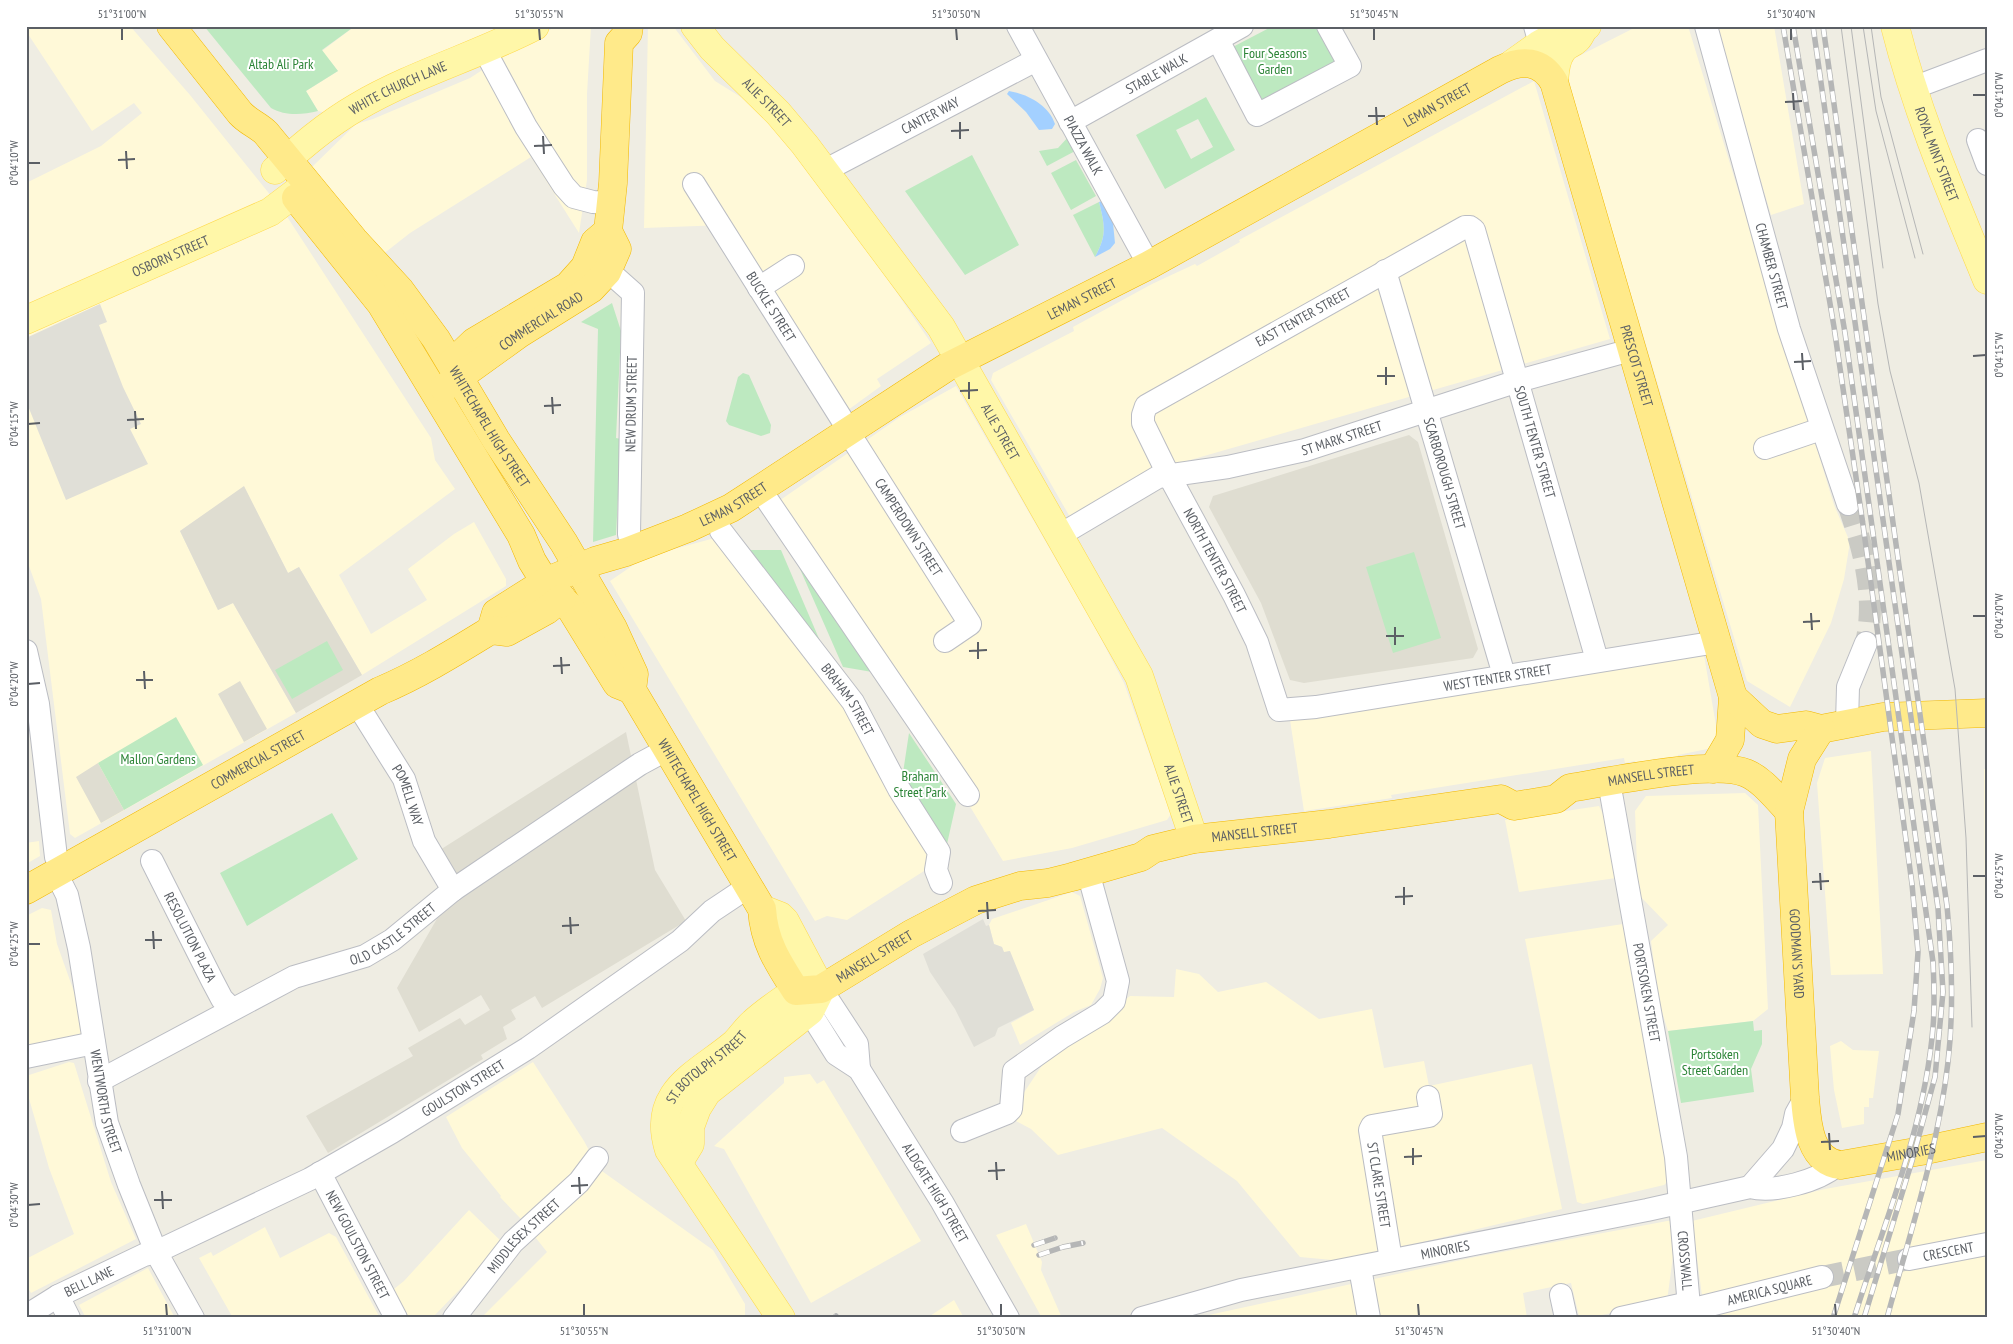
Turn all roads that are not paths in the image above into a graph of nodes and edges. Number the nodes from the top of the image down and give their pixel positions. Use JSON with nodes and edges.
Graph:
{"nodes":[{"id":1,"x":170,"y":26,"type":"edge"},
{"id":2,"x":534,"y":26,"type":"edge"},
{"id":3,"x":695,"y":26,"type":"edge"},
{"id":4,"x":1018,"y":26,"type":"edge"},
{"id":5,"x":1242,"y":26,"type":"edge"},
{"id":6,"x":1328,"y":26,"type":"edge"},
{"id":7,"x":1706,"y":26,"type":"edge"},
{"id":8,"x":1895,"y":26,"type":"edge"},
{"id":9,"x":1586,"y":27,"type":"edge"},
{"id":10,"x":619,"y":32,"type":"edge"},
{"id":11,"x":1537,"y":35,"type":"edge"},
{"id":12,"x":1218,"y":40,"type":"junction"},
{"id":13,"x":485,"y":51,"type":"junction"},
{"id":14,"x":1036,"y":60,"type":"junction"},
{"id":15,"x":1987,"y":60,"type":"edge"},
{"id":16,"x":1512,"y":64,"type":"junction"},
{"id":17,"x":1554,"y":82,"type":"junction"},
{"id":18,"x":1913,"y":88,"type":"junction"},
{"id":19,"x":1070,"y":122,"type":"junction"},
{"id":20,"x":1978,"y":140,"type":"dead end"},
{"id":21,"x":1987,"y":164,"type":"edge"},
{"id":22,"x":281,"y":165,"type":"junction"},
{"id":23,"x":824,"y":172,"type":"junction"},
{"id":24,"x":694,"y":184,"type":"dead end"},
{"id":25,"x":301,"y":190,"type":"junction"},
{"id":26,"x":611,"y":203,"type":"junction"},
{"id":27,"x":1470,"y":227,"type":"joint"},
{"id":28,"x":1148,"y":265,"type":"junction"},
{"id":29,"x":793,"y":266,"type":"dead end"},
{"id":30,"x":1385,"y":271,"type":"junction"},
{"id":31,"x":615,"y":277,"type":"dead end"},
{"id":32,"x":1987,"y":280,"type":"edge"},
{"id":33,"x":759,"y":288,"type":"junction"},
{"id":34,"x":26,"y":320,"type":"edge"},
{"id":35,"x":1631,"y":350,"type":"junction"},
{"id":36,"x":960,"y":360,"type":"junction"},
{"id":37,"x":455,"y":370,"type":"junction"},
{"id":38,"x":1518,"y":381,"type":"junction"},
{"id":39,"x":431,"y":389,"type":"junction"},
{"id":40,"x":1426,"y":410,"type":"junction"},
{"id":41,"x":1143,"y":415,"type":"joint"},
{"id":42,"x":1822,"y":429,"type":"junction"},
{"id":43,"x":847,"y":430,"type":"junction"},
{"id":44,"x":1765,"y":448,"type":"dead end"},
{"id":45,"x":1169,"y":476,"type":"junction"},
{"id":46,"x":768,"y":501,"type":"dead end"},
{"id":47,"x":1848,"y":504,"type":"tunnel mouth"},
{"id":48,"x":721,"y":531,"type":"dead end"},
{"id":49,"x":1060,"y":535,"type":"junction"},
{"id":50,"x":630,"y":538,"type":"dead end"},
{"id":51,"x":559,"y":587,"type":"junction"},
{"id":52,"x":945,"y":641,"type":"dead end"},
{"id":53,"x":1717,"y":642,"type":"junction"},
{"id":54,"x":1866,"y":643,"type":"tunnel mouth"},
{"id":55,"x":26,"y":652,"type":"edge"},
{"id":56,"x":1597,"y":660,"type":"junction"},
{"id":57,"x":1504,"y":676,"type":"junction"},
{"id":58,"x":632,"y":690,"type":"junction"},
{"id":59,"x":1733,"y":697,"type":"junction"},
{"id":60,"x":357,"y":704,"type":"junction"},
{"id":61,"x":1279,"y":710,"type":"joint"},
{"id":62,"x":1987,"y":713,"type":"edge"},
{"id":63,"x":1847,"y":722,"type":"junction"},
{"id":64,"x":1820,"y":729,"type":"junction"},
{"id":65,"x":1730,"y":740,"type":"joint"},
{"id":66,"x":666,"y":750,"type":"junction"},
{"id":67,"x":1712,"y":769,"type":"junction"},
{"id":68,"x":1609,"y":782,"type":"junction"},
{"id":69,"x":968,"y":795,"type":"dead end"},
{"id":70,"x":1788,"y":811,"type":"junction"},
{"id":71,"x":1194,"y":839,"type":"junction"},
{"id":72,"x":152,"y":861,"type":"dead end"},
{"id":73,"x":59,"y":871,"type":"junction"},
{"id":74,"x":1088,"y":872,"type":"junction"},
{"id":75,"x":941,"y":883,"type":"dead end"},
{"id":76,"x":26,"y":890,"type":"edge"},
{"id":77,"x":453,"y":890,"type":"junction"},
{"id":78,"x":755,"y":898,"type":"junction"},
{"id":79,"x":809,"y":997,"type":"junction"},
{"id":80,"x":232,"y":1008,"type":"junction"},
{"id":81,"x":94,"y":1043,"type":"junction"},
{"id":82,"x":26,"y":1057,"type":"edge"},
{"id":83,"x":99,"y":1081,"type":"junction"},
{"id":84,"x":1428,"y":1097,"type":"dead end"},
{"id":85,"x":1805,"y":1098,"type":"junction"},
{"id":86,"x":962,"y":1131,"type":"dead end"},
{"id":87,"x":1987,"y":1137,"type":"edge"},
{"id":88,"x":596,"y":1158,"type":"dead end"},
{"id":89,"x":1837,"y":1165,"type":"junction"},
{"id":90,"x":320,"y":1173,"type":"junction"},
{"id":91,"x":1750,"y":1187,"type":"junction"},
{"id":92,"x":1680,"y":1203,"type":"junction"},
{"id":93,"x":1987,"y":1244,"type":"edge"},
{"id":94,"x":156,"y":1252,"type":"junction"},
{"id":95,"x":1909,"y":1259,"type":"tunnel mouth"},
{"id":96,"x":1391,"y":1260,"type":"junction"},
{"id":97,"x":1360,"y":1268,"type":"junction"},
{"id":98,"x":1822,"y":1277,"type":"tunnel mouth"},
{"id":99,"x":1561,"y":1295,"type":"dead end"},
{"id":100,"x":58,"y":1296,"type":"junction"},
{"id":101,"x":1690,"y":1310,"type":"edge"},
{"id":102,"x":26,"y":1316,"type":"edge"},
{"id":103,"x":69,"y":1318,"type":"edge"},
{"id":104,"x":193,"y":1318,"type":"edge"},
{"id":105,"x":396,"y":1318,"type":"edge"},
{"id":106,"x":454,"y":1318,"type":"edge"},
{"id":107,"x":781,"y":1318,"type":"edge"},
{"id":108,"x":1008,"y":1318,"type":"edge"},
{"id":109,"x":1142,"y":1318,"type":"edge"},
{"id":110,"x":1369,"y":1318,"type":"edge"},
{"id":111,"x":1566,"y":1318,"type":"edge"},
{"id":112,"x":1622,"y":1318,"type":"edge"}],
"edges":[{"from":1,"to":22,"type":"highway"},
{"from":2,"to":13,"type":"main road","name":"WHITE CHURCH LANE"},
{"from":3,"to":23,"type":"main road","name":"ALIE STREET"},
{"from":4,"to":14,"type":"street","name":"PIAZZA WALK"},
{"from":5,"to":12,"type":"street","name":"STABLE WALK"},
{"from":6,"to":12,"type":"street"},
{"from":7,"to":42,"type":"street","name":"CHAMBER STREET"},
{"from":8,"to":18,"type":"main road","name":"ROYAL MINT STREET"},
{"from":9,"to":11,"type":"main road","name":"LEMAN STREET"},
{"from":9,"to":17,"type":"main road","name":"LEMAN STREET"},
{"from":10,"to":26,"type":"highway","name":"COMMERCIAL ROAD"},
{"from":11,"to":16,"type":"main road","name":"LEMAN STREET"},
{"from":12,"to":19,"type":"street","name":"STABLE WALK"},
{"from":13,"to":22,"type":"main road","name":"WHITE CHURCH LANE"},
{"from":13,"to":26,"type":"street"},
{"from":14,"to":19,"type":"street","name":"PIAZZA WALK"},
{"from":14,"to":23,"type":"street","name":"CANTER WAY"},
{"from":15,"to":18,"type":"street"},
{"from":16,"to":17,"type":"highway","name":"PRESCOT STREET"},
{"from":16,"to":28,"type":"highway","name":"LEMAN STREET"},
{"from":17,"to":35,"type":"highway","name":"PRESCOT STREET"},
{"from":18,"to":32,"type":"main road","name":"ROYAL MINT STREET"},
{"from":19,"to":28,"type":"street","name":"PIAZZA WALK"},
{"from":20,"to":21,"type":"street"},
{"from":22,"to":25,"type":"highway"},
{"from":23,"to":36,"type":"main road","name":"ALIE STREET"},
{"from":24,"to":33,"type":"street","name":"BUCKLE STREET"},
{"from":25,"to":34,"type":"main road","name":"OSBORN STREET"},
{"from":25,"to":37,"type":"highway","name":"WHITECHAPEL HIGH STREET"},
{"from":25,"to":39,"type":"highway","name":"WHITECHAPEL HIGH STREET"},
{"from":26,"to":37,"type":"highway","name":"COMMERCIAL ROAD"},
{"from":27,"to":30,"type":"street","name":"EAST TENTER STREET"},
{"from":27,"to":38,"type":"street","name":"SOUTH TENTER STREET"},
{"from":28,"to":36,"type":"highway","name":"LEMAN STREET"},
{"from":29,"to":33,"type":"street"},
{"from":30,"to":40,"type":"street","name":"SCARBOROUGH STREET"},
{"from":30,"to":41,"type":"street","name":"EAST TENTER STREET"},
{"from":31,"to":50,"type":"street","name":"NEW DRUM STREET"},
{"from":33,"to":43,"type":"street","name":"BUCKLE STREET"},
{"from":35,"to":38,"type":"street","name":"ST MARK STREET"},
{"from":35,"to":53,"type":"highway","name":"PRESCOT STREET"},
{"from":36,"to":43,"type":"highway","name":"LEMAN STREET"},
{"from":36,"to":49,"type":"main road","name":"ALIE STREET"},
{"from":37,"to":39,"type":"highway","name":"COMMERCIAL ROAD"},
{"from":37,"to":51,"type":"highway","name":"WHITECHAPEL HIGH STREET"},
{"from":38,"to":40,"type":"street","name":"ST MARK STREET"},
{"from":38,"to":56,"type":"street","name":"SOUTH TENTER STREET"},
{"from":39,"to":51,"type":"highway","name":"WHITECHAPEL HIGH STREET"},
{"from":40,"to":45,"type":"street","name":"ST MARK STREET"},
{"from":40,"to":57,"type":"street","name":"SCARBOROUGH STREET"},
{"from":41,"to":45,"type":"street","name":"NORTH TENTER STREET"},
{"from":42,"to":44,"type":"street"},
{"from":42,"to":47,"type":"street","name":"CHAMBER STREET"},
{"from":43,"to":51,"type":"highway","name":"LEMAN STREET"},
{"from":43,"to":52,"type":"street","name":"CAMPERDOWN STREET"},
{"from":45,"to":49,"type":"street","name":"ST MARK STREET"},
{"from":45,"to":61,"type":"street","name":"NORTH TENTER STREET"},
{"from":46,"to":69,"type":"street"},
{"from":48,"to":75,"type":"street","name":"BRAHAM STREET"},
{"from":49,"to":71,"type":"main road","name":"ALIE STREET"},
{"from":51,"to":58,"type":"highway","name":"WHITECHAPEL HIGH STREET"},
{"from":51,"to":58,"type":"highway","name":"WHITECHAPEL HIGH STREET"},
{"from":51,"to":60,"type":"highway","name":"COMMERCIAL STREET"},
{"from":53,"to":56,"type":"street","name":"WEST TENTER STREET"},
{"from":53,"to":59,"type":"highway","name":"PRESCOT STREET"},
{"from":54,"to":63,"type":"street"},
{"from":55,"to":73,"type":"street","name":"WENTWORTH STREET"},
{"from":56,"to":57,"type":"street","name":"WEST TENTER STREET"},
{"from":57,"to":61,"type":"street","name":"WEST TENTER STREET"},
{"from":58,"to":66,"type":"highway","name":"WHITECHAPEL HIGH STREET"},
{"from":59,"to":64,"type":"highway"},
{"from":59,"to":65,"type":"highway","name":"PRESCOT STREET"},
{"from":60,"to":73,"type":"highway","name":"COMMERCIAL STREET"},
{"from":60,"to":77,"type":"street","name":"POMELL WAY"},
{"from":62,"to":63,"type":"highway"},
{"from":63,"to":64,"type":"highway"},
{"from":64,"to":70,"type":"highway","name":"GOODMAN'S YARD"},
{"from":65,"to":67,"type":"highway","name":"MANSELL STREET"},
{"from":66,"to":77,"type":"street","name":"OLD CASTLE STREET"},
{"from":66,"to":78,"type":"highway","name":"WHITECHAPEL HIGH STREET"},
{"from":67,"to":68,"type":"highway","name":"MANSELL STREET"},
{"from":67,"to":70,"type":"highway","name":"MANSELL STREET"},
{"from":68,"to":71,"type":"highway","name":"MANSELL STREET"},
{"from":68,"to":92,"type":"street","name":"PORTSOKEN STREET"},
{"from":70,"to":85,"type":"highway","name":"GOODMAN'S YARD"},
{"from":71,"to":74,"type":"highway","name":"MANSELL STREET"},
{"from":72,"to":80,"type":"street","name":"RESOLUTION PLAZA"},
{"from":73,"to":76,"type":"highway","name":"COMMERCIAL STREET"},
{"from":73,"to":81,"type":"street","name":"WENTWORTH STREET"},
{"from":74,"to":79,"type":"highway","name":"MANSELL STREET"},
{"from":74,"to":86,"type":"street"},
{"from":77,"to":80,"type":"street","name":"OLD CASTLE STREET"},
{"from":78,"to":79,"type":"highway","name":"WHITECHAPEL HIGH STREET"},
{"from":78,"to":90,"type":"street","name":"GOULSTON STREET"},
{"from":79,"to":107,"type":"main road","name":"ST. BOTOLPH STREET"},
{"from":79,"to":108,"type":"street","name":"ALDGATE HIGH STREET"},
{"from":80,"to":83,"type":"street","name":"OLD CASTLE STREET"},
{"from":81,"to":82,"type":"street"},
{"from":81,"to":83,"type":"street","name":"WENTWORTH STREET"},
{"from":83,"to":94,"type":"street","name":"WENTWORTH STREET"},
{"from":84,"to":96,"type":"street","name":"ST CLARE STREET"},
{"from":85,"to":89,"type":"highway"},
{"from":85,"to":91,"type":"street"},
{"from":87,"to":89,"type":"highway","name":"MINORIES"},
{"from":88,"to":106,"type":"street","name":"MIDDLESEX STREET"},
{"from":89,"to":91,"type":"street","name":"MINORIES"},
{"from":90,"to":94,"type":"street","name":"GOULSTON STREET"},
{"from":90,"to":105,"type":"street","name":"NEW GOULSTON STREET"},
{"from":91,"to":92,"type":"street","name":"MINORIES"},
{"from":92,"to":96,"type":"street","name":"MINORIES"},
{"from":92,"to":101,"type":"street","name":"CROSSWALL"},
{"from":93,"to":95,"type":"street","name":"CRESCENT"},
{"from":94,"to":100,"type":"street","name":"BELL LANE"},
{"from":94,"to":104,"type":"street","name":"WENTWORTH STREET"},
{"from":96,"to":97,"type":"street","name":"MINORIES"},
{"from":97,"to":109,"type":"street","name":"MINORIES"},
{"from":97,"to":110,"type":"street"},
{"from":98,"to":101,"type":"street","name":"AMERICA SQUARE"},
{"from":99,"to":111,"type":"street"},
{"from":100,"to":102,"type":"street","name":"BELL LANE"},
{"from":100,"to":103,"type":"street"},
{"from":101,"to":112,"type":"street","name":"AMERICA SQUARE"}]}
